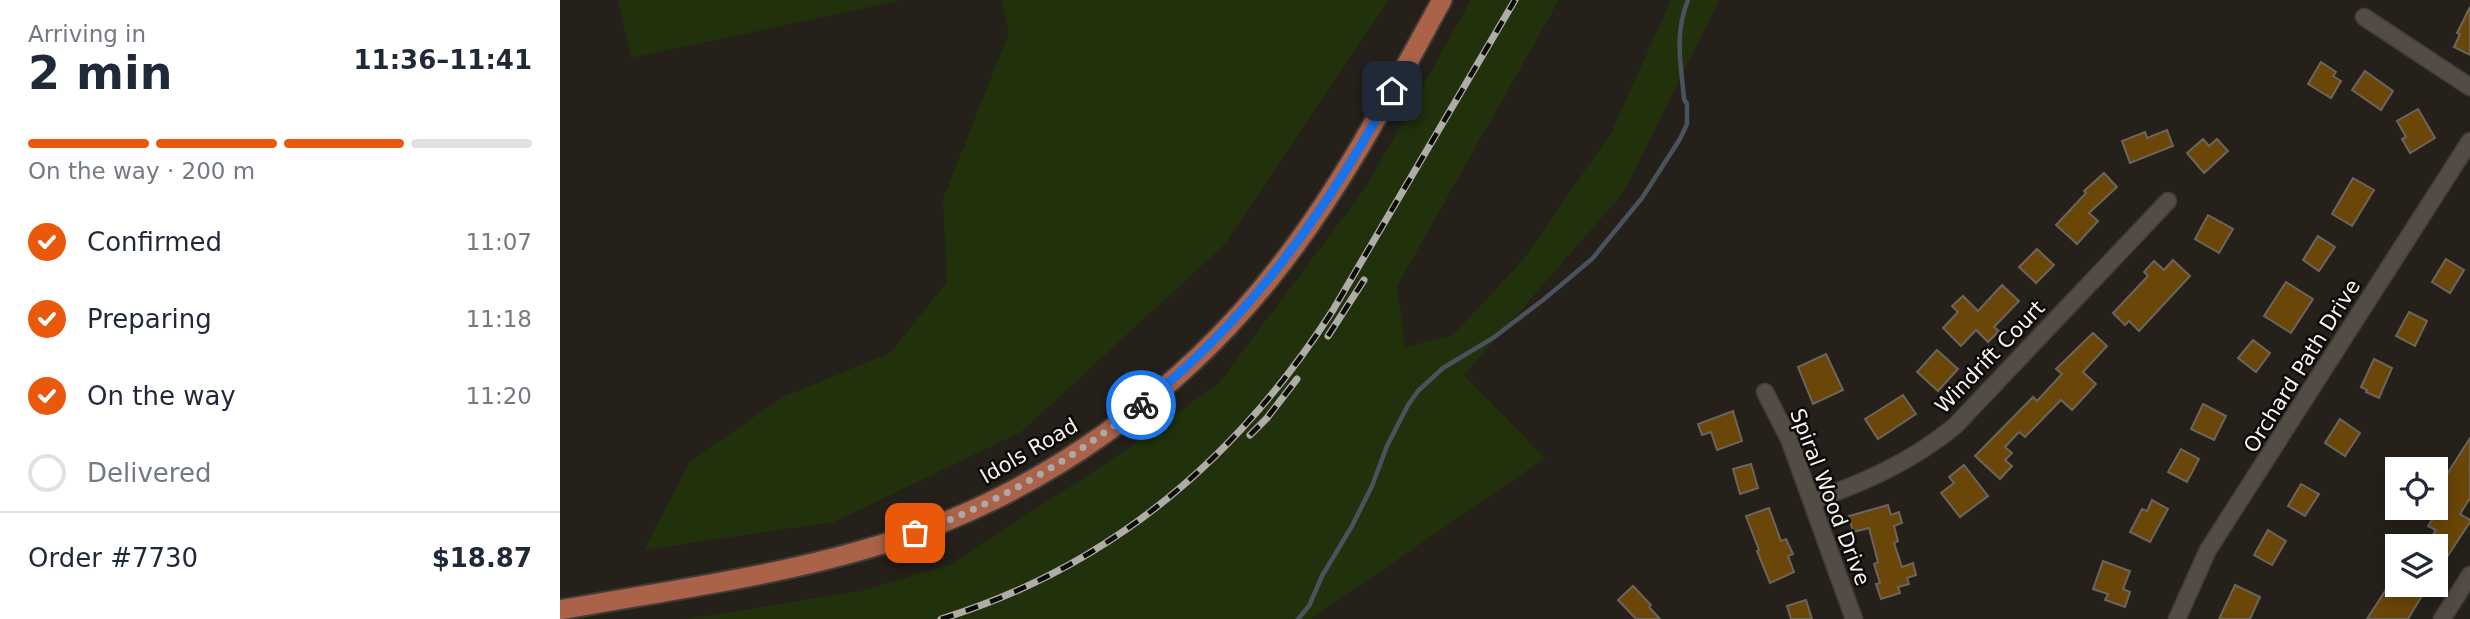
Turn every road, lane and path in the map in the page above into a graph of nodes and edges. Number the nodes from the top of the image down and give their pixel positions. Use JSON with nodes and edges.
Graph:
{"nodes":[{"id":1,"x":1443,"y":0,"type":"edge"},
{"id":2,"x":2364,"y":18,"type":"dead end"},
{"id":3,"x":2470,"y":87,"type":"edge"},
{"id":4,"x":2470,"y":141,"type":"edge"},
{"id":5,"x":2168,"y":201,"type":"dead end"},
{"id":6,"x":1765,"y":392,"type":"dead end"},
{"id":7,"x":1812,"y":500,"type":"junction"},
{"id":8,"x":2470,"y":575,"type":"edge"},
{"id":9,"x":560,"y":610,"type":"edge"},
{"id":10,"x":1854,"y":619,"type":"edge"},
{"id":11,"x":2177,"y":619,"type":"edge"},
{"id":12,"x":2442,"y":619,"type":"edge"}],
"edges":[{"from":1,"to":9,"type":"main road","name":"Idols Road"},
{"from":2,"to":3,"type":"street"},
{"from":4,"to":11,"type":"street","name":"Orchard Path Drive"},
{"from":5,"to":7,"type":"street","name":"Windrift Court"},
{"from":6,"to":7,"type":"street","name":"Spiral Wood Drive"},
{"from":7,"to":10,"type":"street","name":"Spiral Wood Drive"},
{"from":8,"to":12,"type":"street"}]}
